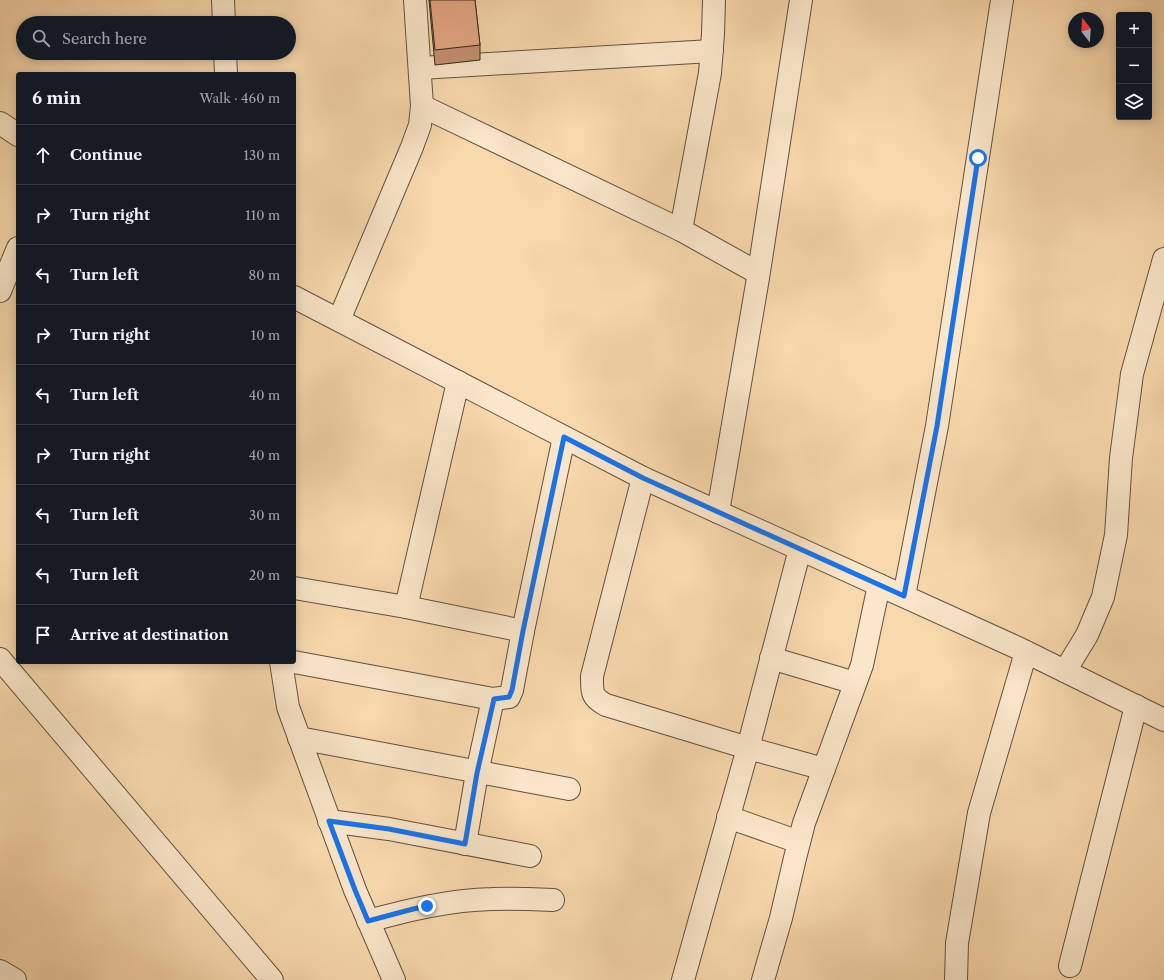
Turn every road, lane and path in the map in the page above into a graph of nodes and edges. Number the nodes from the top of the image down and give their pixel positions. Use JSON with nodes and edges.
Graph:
{"nodes":[{"id":1,"x":224,"y":0,"type":"edge"},
{"id":2,"x":416,"y":0,"type":"edge"},
{"id":3,"x":714,"y":0,"type":"edge"},
{"id":4,"x":801,"y":0,"type":"edge"},
{"id":5,"x":1002,"y":0,"type":"edge"},
{"id":6,"x":224,"y":16,"type":"edge"},
{"id":7,"x":712,"y":51,"type":"junction"},
{"id":8,"x":225,"y":60,"type":"edge"},
{"id":9,"x":420,"y":68,"type":"junction"},
{"id":10,"x":226,"y":72,"type":"edge"},
{"id":11,"x":422,"y":106,"type":"junction"},
{"id":12,"x":0,"y":123,"type":"edge"},
{"id":13,"x":16,"y":134,"type":"edge"},
{"id":14,"x":681,"y":230,"type":"junction"},
{"id":15,"x":16,"y":253,"type":"edge"},
{"id":16,"x":1164,"y":259,"type":"edge"},
{"id":17,"x":758,"y":273,"type":"junction"},
{"id":18,"x":0,"y":291,"type":"edge"},
{"id":19,"x":296,"y":298,"type":"edge"},
{"id":20,"x":339,"y":320,"type":"junction"},
{"id":21,"x":458,"y":382,"type":"junction"},
{"id":22,"x":564,"y":437,"type":"junction"},
{"id":23,"x":643,"y":478,"type":"junction"},
{"id":24,"x":718,"y":512,"type":"junction"},
{"id":25,"x":800,"y":549,"type":"junction"},
{"id":26,"x":879,"y":585,"type":"junction"},
{"id":27,"x":296,"y":588,"type":"edge"},
{"id":28,"x":904,"y":596,"type":"junction"},
{"id":29,"x":406,"y":607,"type":"junction"},
{"id":30,"x":523,"y":631,"type":"junction"},
{"id":31,"x":1026,"y":652,"type":"junction"},
{"id":32,"x":771,"y":658,"type":"junction"},
{"id":33,"x":0,"y":659,"type":"edge"},
{"id":34,"x":296,"y":662,"type":"edge"},
{"id":35,"x":281,"y":664,"type":"edge"},
{"id":36,"x":1065,"y":671,"type":"junction"},
{"id":37,"x":855,"y":683,"type":"junction"},
{"id":38,"x":494,"y":699,"type":"junction"},
{"id":39,"x":1136,"y":706,"type":"junction"},
{"id":40,"x":1164,"y":720,"type":"edge"},
{"id":41,"x":299,"y":738,"type":"junction"},
{"id":42,"x":748,"y":748,"type":"junction"},
{"id":43,"x":824,"y":768,"type":"junction"},
{"id":44,"x":477,"y":773,"type":"junction"},
{"id":45,"x":569,"y":789,"type":"dead end"},
{"id":46,"x":728,"y":817,"type":"junction"},
{"id":47,"x":329,"y":821,"type":"junction"},
{"id":48,"x":799,"y":842,"type":"junction"},
{"id":49,"x":465,"y":844,"type":"junction"},
{"id":50,"x":530,"y":856,"type":"dead end"},
{"id":51,"x":553,"y":900,"type":"dead end"},
{"id":52,"x":368,"y":921,"type":"junction"},
{"id":53,"x":1070,"y":966,"type":"dead end"},
{"id":54,"x":0,"y":971,"type":"edge"},
{"id":55,"x":15,"y":980,"type":"edge"},
{"id":56,"x":272,"y":980,"type":"edge"},
{"id":57,"x":394,"y":980,"type":"edge"},
{"id":58,"x":683,"y":980,"type":"edge"},
{"id":59,"x":764,"y":980,"type":"edge"},
{"id":60,"x":956,"y":980,"type":"edge"}],
"edges":[{"from":1,"to":6,"type":"street"},
{"from":2,"to":9,"type":"street"},
{"from":3,"to":7,"type":"street"},
{"from":4,"to":17,"type":"street"},
{"from":5,"to":28,"type":"street"},
{"from":7,"to":9,"type":"street"},
{"from":7,"to":14,"type":"street"},
{"from":8,"to":10,"type":"street"},
{"from":9,"to":11,"type":"street"},
{"from":11,"to":14,"type":"street"},
{"from":11,"to":20,"type":"street"},
{"from":12,"to":13,"type":"street"},
{"from":14,"to":17,"type":"street"},
{"from":15,"to":18,"type":"street"},
{"from":16,"to":36,"type":"street"},
{"from":17,"to":24,"type":"street"},
{"from":19,"to":20,"type":"street"},
{"from":20,"to":21,"type":"street"},
{"from":21,"to":22,"type":"street"},
{"from":21,"to":29,"type":"street"},
{"from":22,"to":23,"type":"street"},
{"from":22,"to":30,"type":"street"},
{"from":23,"to":24,"type":"street"},
{"from":23,"to":42,"type":"street"},
{"from":24,"to":25,"type":"street"},
{"from":25,"to":26,"type":"street"},
{"from":25,"to":32,"type":"street"},
{"from":26,"to":28,"type":"street"},
{"from":26,"to":37,"type":"street"},
{"from":27,"to":29,"type":"street"},
{"from":28,"to":31,"type":"street"},
{"from":29,"to":30,"type":"street"},
{"from":30,"to":38,"type":"street"},
{"from":31,"to":36,"type":"street"},
{"from":31,"to":60,"type":"street"},
{"from":32,"to":37,"type":"street"},
{"from":32,"to":42,"type":"street"},
{"from":33,"to":56,"type":"street"},
{"from":34,"to":38,"type":"street"},
{"from":35,"to":41,"type":"street"},
{"from":36,"to":39,"type":"street"},
{"from":37,"to":43,"type":"street"},
{"from":38,"to":44,"type":"street"},
{"from":39,"to":40,"type":"street"},
{"from":39,"to":53,"type":"street"},
{"from":41,"to":44,"type":"street"},
{"from":41,"to":47,"type":"street"},
{"from":42,"to":43,"type":"street"},
{"from":42,"to":46,"type":"street"},
{"from":43,"to":48,"type":"street"},
{"from":44,"to":45,"type":"street"},
{"from":44,"to":49,"type":"street"},
{"from":46,"to":48,"type":"street"},
{"from":46,"to":58,"type":"street"},
{"from":47,"to":49,"type":"street"},
{"from":47,"to":52,"type":"street"},
{"from":48,"to":59,"type":"street"},
{"from":49,"to":50,"type":"street"},
{"from":51,"to":52,"type":"street"},
{"from":52,"to":57,"type":"street"},
{"from":54,"to":55,"type":"street"}]}
